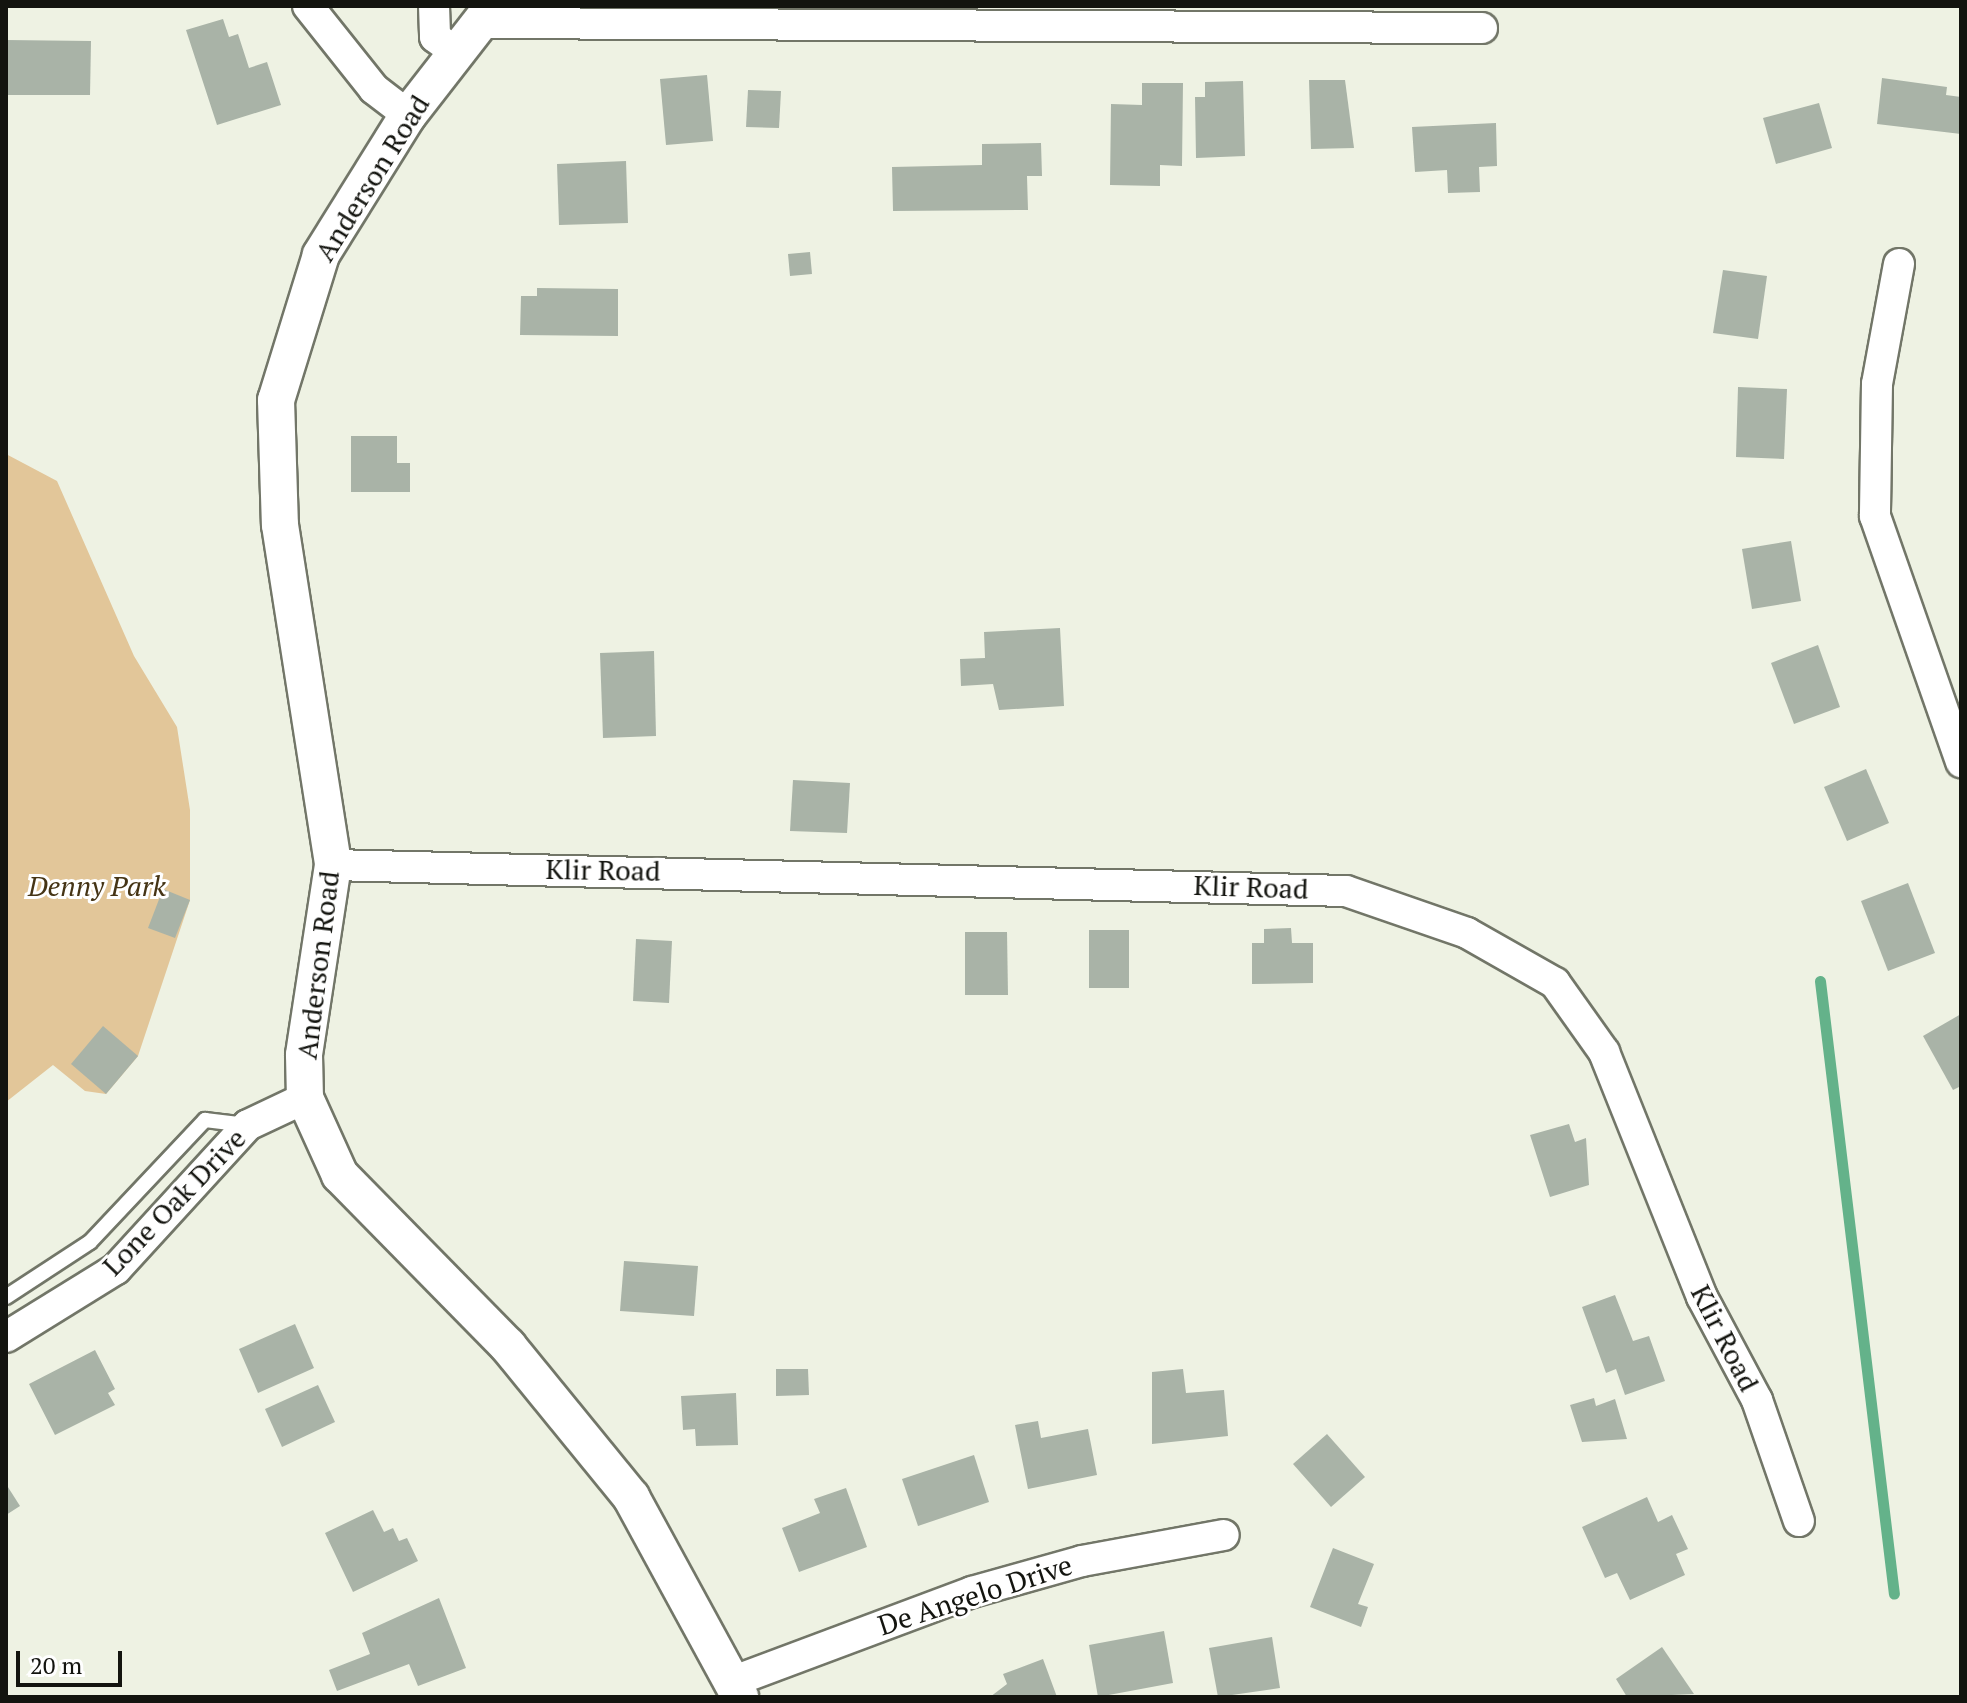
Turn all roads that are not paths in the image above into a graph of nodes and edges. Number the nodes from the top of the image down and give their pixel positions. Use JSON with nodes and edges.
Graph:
{"nodes":[{"id":1,"x":308,"y":6,"type":"edge"},
{"id":2,"x":434,"y":6,"type":"edge"},
{"id":3,"x":486,"y":14,"type":"edge"},
{"id":4,"x":1482,"y":28,"type":"dead end"},
{"id":5,"x":456,"y":52,"type":"junction"},
{"id":6,"x":408,"y":115,"type":"junction"},
{"id":7,"x":1899,"y":264,"type":"dead end"},
{"id":8,"x":1961,"y":762,"type":"edge"},
{"id":9,"x":333,"y":865,"type":"junction"},
{"id":10,"x":305,"y":1098,"type":"junction"},
{"id":11,"x":248,"y":1125,"type":"junction"},
{"id":12,"x":6,"y":1297,"type":"edge"},
{"id":13,"x":6,"y":1337,"type":"edge"},
{"id":14,"x":1799,"y":1521,"type":"dead end"},
{"id":15,"x":1224,"y":1535,"type":"dead end"},
{"id":16,"x":737,"y":1689,"type":"edge"}],
"edges":[{"from":1,"to":6,"type":"street"},
{"from":2,"to":5,"type":"street"},
{"from":3,"to":4,"type":"street"},
{"from":3,"to":5,"type":"street","name":"Anderson Road"},
{"from":5,"to":6,"type":"street","name":"Anderson Road"},
{"from":6,"to":9,"type":"street","name":"Anderson Road"},
{"from":7,"to":8,"type":"street"},
{"from":9,"to":10,"type":"street","name":"Anderson Road"},
{"from":9,"to":14,"type":"street","name":"Klir Road"},
{"from":10,"to":11,"type":"street","name":"Lone Oak Drive"},
{"from":10,"to":16,"type":"street","name":"Anderson Road"},
{"from":11,"to":12,"type":"lane"},
{"from":11,"to":13,"type":"street","name":"Lone Oak Drive"},
{"from":15,"to":16,"type":"street","name":"De Angelo Drive"}]}
